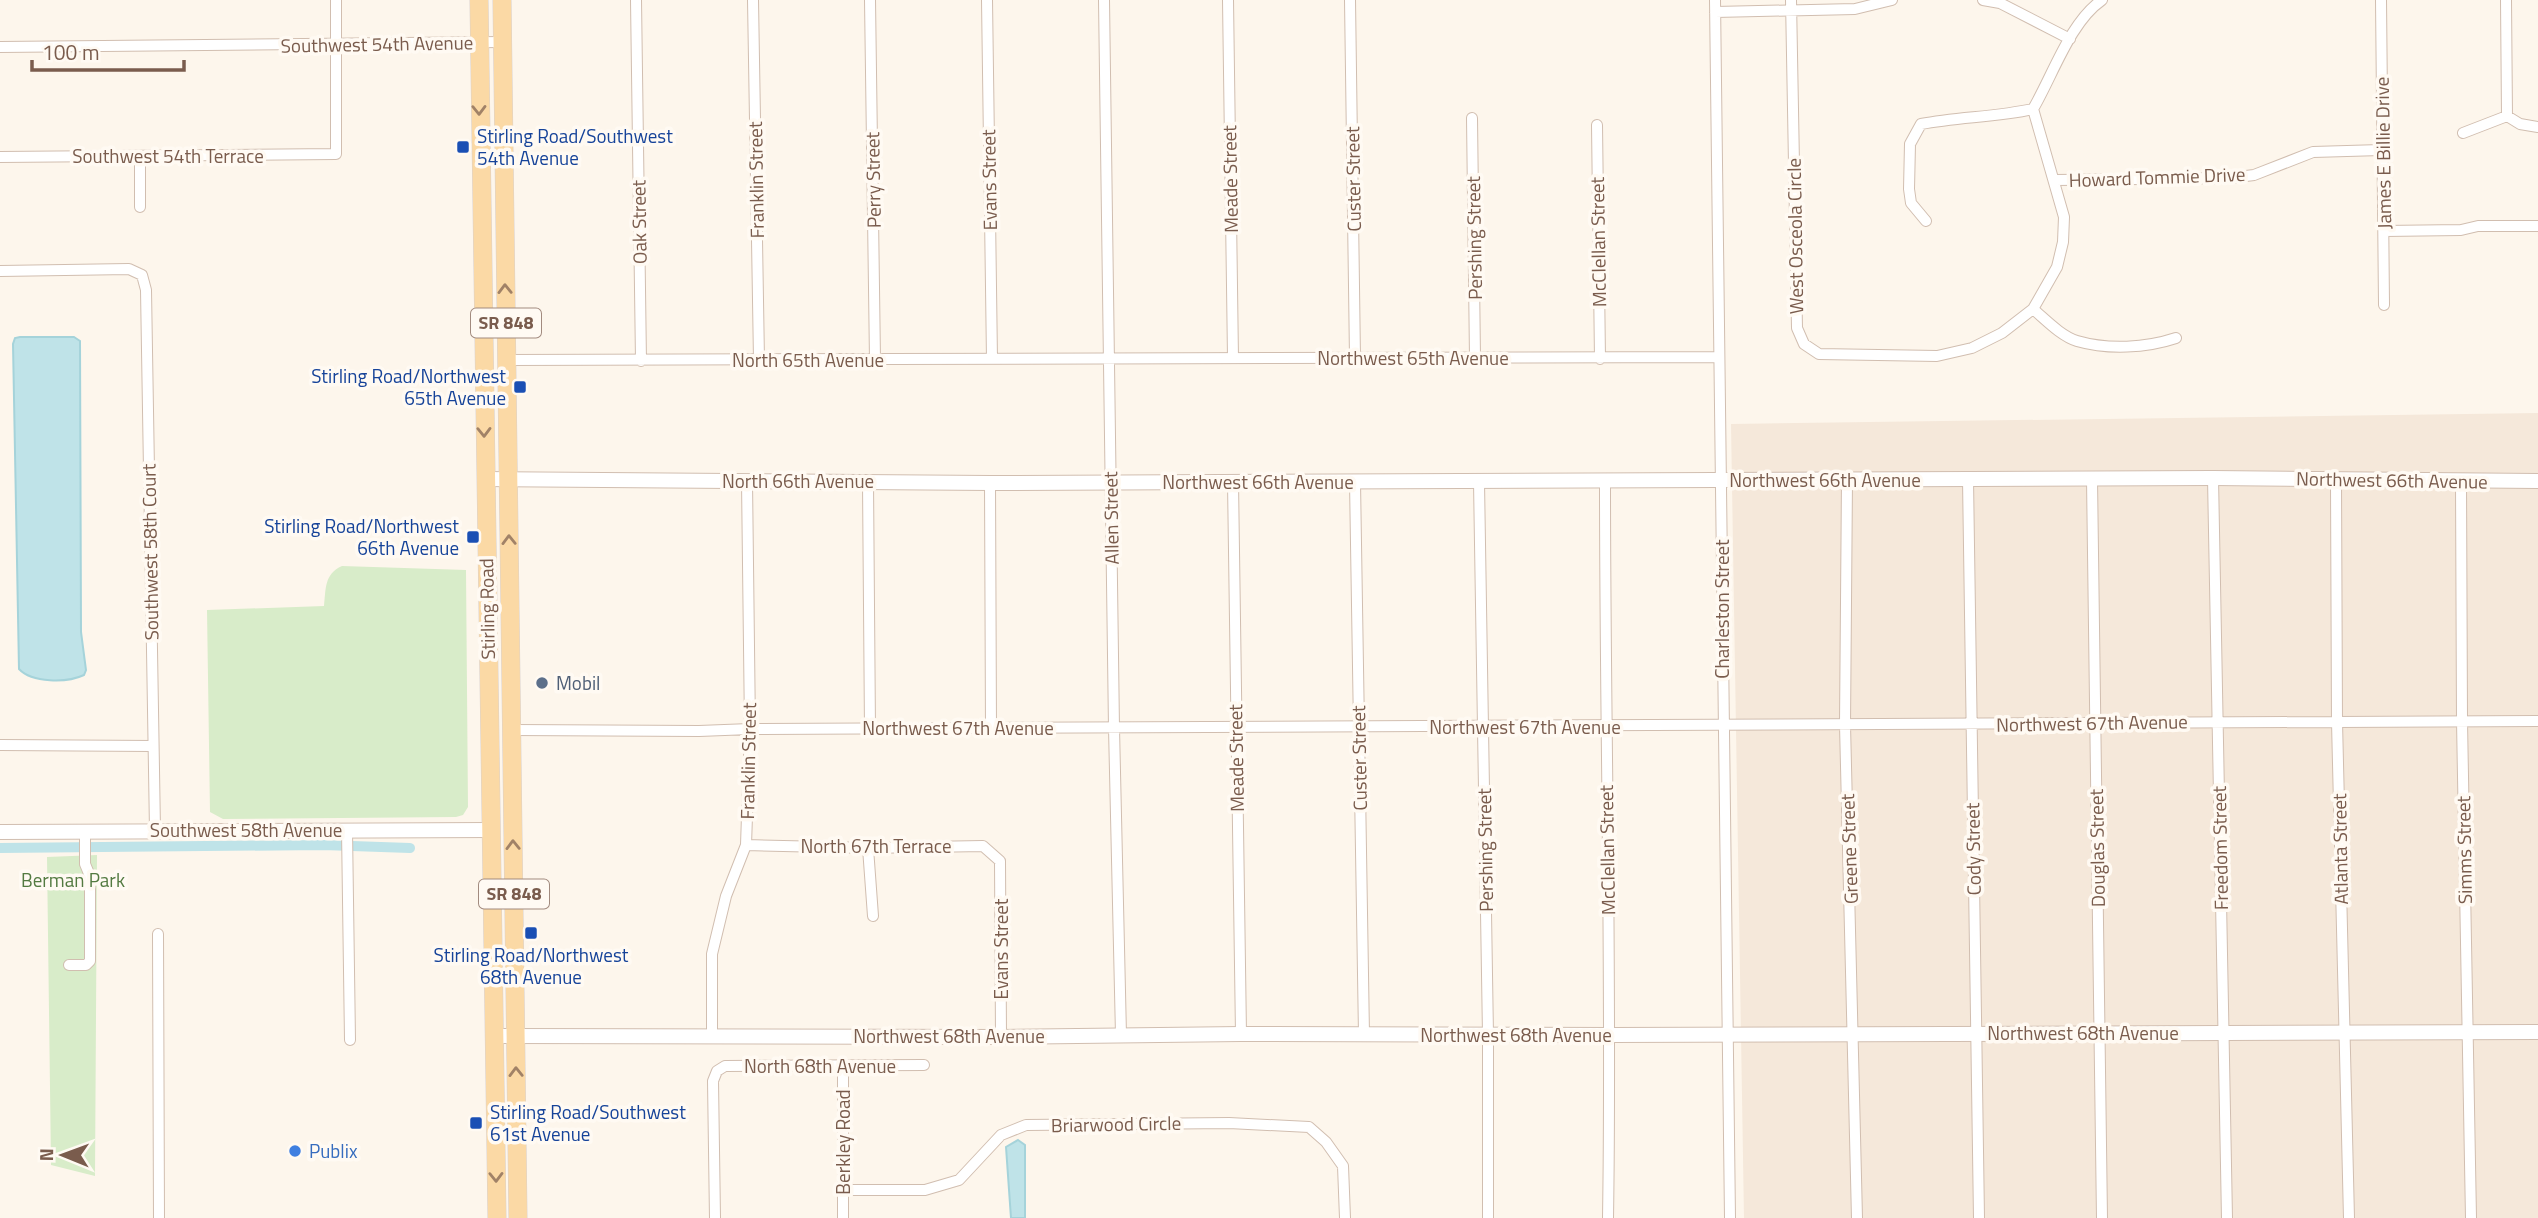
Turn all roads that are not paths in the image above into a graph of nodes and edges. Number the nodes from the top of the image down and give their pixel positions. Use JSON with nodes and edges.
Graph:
{"nodes":[{"id":1,"x":336,"y":0,"type":"edge"},
{"id":2,"x":479,"y":0,"type":"edge"},
{"id":3,"x":502,"y":0,"type":"edge"},
{"id":4,"x":636,"y":0,"type":"edge"},
{"id":5,"x":753,"y":0,"type":"edge"},
{"id":6,"x":870,"y":0,"type":"edge"},
{"id":7,"x":987,"y":0,"type":"edge"},
{"id":8,"x":1104,"y":0,"type":"edge"},
{"id":9,"x":1228,"y":0,"type":"edge"},
{"id":10,"x":1350,"y":0,"type":"edge"},
{"id":11,"x":1892,"y":0,"type":"edge"},
{"id":12,"x":1983,"y":0,"type":"edge"},
{"id":13,"x":2102,"y":0,"type":"edge"},
{"id":14,"x":2381,"y":0,"type":"edge"},
{"id":15,"x":2506,"y":0,"type":"edge"},
{"id":16,"x":1791,"y":5,"type":"edge"},
{"id":17,"x":1715,"y":6,"type":"edge"},
{"id":18,"x":2070,"y":39,"type":"junction"},
{"id":19,"x":478,"y":42,"type":"junction"},
{"id":20,"x":502,"y":42,"type":"junction"},
{"id":21,"x":335,"y":45,"type":"junction"},
{"id":22,"x":0,"y":47,"type":"edge"},
{"id":23,"x":2033,"y":109,"type":"junction"},
{"id":24,"x":2507,"y":116,"type":"junction"},
{"id":25,"x":1472,"y":118,"type":"dead end"},
{"id":26,"x":1597,"y":125,"type":"dead end"},
{"id":27,"x":2538,"y":127,"type":"edge"},
{"id":28,"x":2463,"y":133,"type":"dead end"},
{"id":29,"x":2381,"y":150,"type":"junction"},
{"id":30,"x":140,"y":156,"type":"junction"},
{"id":31,"x":0,"y":157,"type":"edge"},
{"id":32,"x":2054,"y":180,"type":"junction"},
{"id":33,"x":141,"y":206,"type":"dead end"},
{"id":34,"x":1926,"y":221,"type":"dead end"},
{"id":35,"x":2538,"y":226,"type":"edge"},
{"id":36,"x":2384,"y":231,"type":"junction"},
{"id":37,"x":0,"y":271,"type":"edge"},
{"id":38,"x":2384,"y":305,"type":"dead end"},
{"id":39,"x":2033,"y":309,"type":"junction"},
{"id":40,"x":2176,"y":338,"type":"dead end"},
{"id":41,"x":1718,"y":357,"type":"junction"},
{"id":42,"x":1233,"y":358,"type":"junction"},
{"id":43,"x":1355,"y":358,"type":"junction"},
{"id":44,"x":1475,"y":358,"type":"junction"},
{"id":45,"x":992,"y":359,"type":"junction"},
{"id":46,"x":1109,"y":359,"type":"junction"},
{"id":47,"x":1600,"y":359,"type":"junction"},
{"id":48,"x":506,"y":360,"type":"junction"},
{"id":49,"x":759,"y":360,"type":"junction"},
{"id":50,"x":875,"y":360,"type":"junction"},
{"id":51,"x":641,"y":361,"type":"junction"},
{"id":52,"x":2213,"y":478,"type":"junction"},
{"id":53,"x":485,"y":479,"type":"junction"},
{"id":54,"x":508,"y":479,"type":"junction"},
{"id":55,"x":1847,"y":479,"type":"junction"},
{"id":56,"x":1968,"y":479,"type":"junction"},
{"id":57,"x":2092,"y":479,"type":"junction"},
{"id":58,"x":1722,"y":480,"type":"junction"},
{"id":59,"x":2336,"y":480,"type":"junction"},
{"id":60,"x":747,"y":481,"type":"junction"},
{"id":61,"x":2461,"y":481,"type":"junction"},
{"id":62,"x":2538,"y":481,"type":"edge"},
{"id":63,"x":868,"y":482,"type":"junction"},
{"id":64,"x":1111,"y":482,"type":"junction"},
{"id":65,"x":1233,"y":482,"type":"junction"},
{"id":66,"x":1355,"y":482,"type":"junction"},
{"id":67,"x":1479,"y":482,"type":"junction"},
{"id":68,"x":1605,"y":482,"type":"junction"},
{"id":69,"x":990,"y":483,"type":"junction"},
{"id":70,"x":488,"y":647,"type":"junction"},
{"id":71,"x":2462,"y":721,"type":"junction"},
{"id":72,"x":2538,"y":721,"type":"edge"},
{"id":73,"x":2217,"y":722,"type":"junction"},
{"id":74,"x":2337,"y":722,"type":"junction"},
{"id":75,"x":2095,"y":723,"type":"junction"},
{"id":76,"x":1845,"y":725,"type":"junction"},
{"id":77,"x":1970,"y":725,"type":"junction"},
{"id":78,"x":1723,"y":726,"type":"junction"},
{"id":79,"x":1359,"y":727,"type":"junction"},
{"id":80,"x":1483,"y":727,"type":"junction"},
{"id":81,"x":1605,"y":727,"type":"junction"},
{"id":82,"x":991,"y":728,"type":"junction"},
{"id":83,"x":1114,"y":728,"type":"junction"},
{"id":84,"x":1236,"y":728,"type":"junction"},
{"id":85,"x":750,"y":729,"type":"junction"},
{"id":86,"x":870,"y":729,"type":"junction"},
{"id":87,"x":512,"y":730,"type":"junction"},
{"id":88,"x":0,"y":746,"type":"edge"},
{"id":89,"x":153,"y":746,"type":"junction"},
{"id":90,"x":512,"y":752,"type":"junction"},
{"id":91,"x":155,"y":830,"type":"junction"},
{"id":92,"x":347,"y":830,"type":"junction"},
{"id":93,"x":491,"y":830,"type":"junction"},
{"id":94,"x":0,"y":832,"type":"edge"},
{"id":95,"x":85,"y":834,"type":"junction"},
{"id":96,"x":746,"y":845,"type":"junction"},
{"id":97,"x":868,"y":848,"type":"junction"},
{"id":98,"x":1000,"y":861,"type":"joint"},
{"id":99,"x":873,"y":916,"type":"dead end"},
{"id":100,"x":158,"y":934,"type":"dead end"},
{"id":101,"x":69,"y":965,"type":"dead end"},
{"id":102,"x":2224,"y":1032,"type":"junction"},
{"id":103,"x":2468,"y":1032,"type":"junction"},
{"id":104,"x":2538,"y":1032,"type":"edge"},
{"id":105,"x":2345,"y":1033,"type":"junction"},
{"id":106,"x":1241,"y":1034,"type":"junction"},
{"id":107,"x":1727,"y":1034,"type":"junction"},
{"id":108,"x":1854,"y":1034,"type":"junction"},
{"id":109,"x":1977,"y":1034,"type":"junction"},
{"id":110,"x":2100,"y":1034,"type":"junction"},
{"id":111,"x":712,"y":1035,"type":"junction"},
{"id":112,"x":1121,"y":1035,"type":"junction"},
{"id":113,"x":1364,"y":1035,"type":"junction"},
{"id":114,"x":1488,"y":1035,"type":"junction"},
{"id":115,"x":1611,"y":1035,"type":"junction"},
{"id":116,"x":494,"y":1036,"type":"junction"},
{"id":117,"x":516,"y":1036,"type":"junction"},
{"id":118,"x":1001,"y":1037,"type":"junction"},
{"id":119,"x":350,"y":1040,"type":"dead end"},
{"id":120,"x":924,"y":1065,"type":"dead end"},
{"id":121,"x":843,"y":1066,"type":"junction"},
{"id":122,"x":843,"y":1190,"type":"junction"},
{"id":123,"x":159,"y":1218,"type":"edge"},
{"id":124,"x":497,"y":1218,"type":"edge"},
{"id":125,"x":518,"y":1218,"type":"edge"},
{"id":126,"x":715,"y":1218,"type":"edge"},
{"id":127,"x":844,"y":1218,"type":"edge"},
{"id":128,"x":1345,"y":1218,"type":"edge"},
{"id":129,"x":1488,"y":1218,"type":"edge"},
{"id":130,"x":1608,"y":1218,"type":"edge"},
{"id":131,"x":1730,"y":1218,"type":"edge"},
{"id":132,"x":1857,"y":1218,"type":"edge"},
{"id":133,"x":1979,"y":1218,"type":"edge"},
{"id":134,"x":2102,"y":1218,"type":"edge"},
{"id":135,"x":2227,"y":1218,"type":"edge"},
{"id":136,"x":2349,"y":1218,"type":"edge"},
{"id":137,"x":2471,"y":1218,"type":"edge"}],
"edges":[{"from":1,"to":21,"type":"street"},
{"from":2,"to":19,"type":"main road","name":"Stirling Road","number":"SR 848"},
{"from":3,"to":20,"type":"main road","name":"Stirling Road","number":"SR 848"},
{"from":4,"to":51,"type":"street","name":"Oak Street"},
{"from":5,"to":49,"type":"street","name":"Franklin Street"},
{"from":6,"to":50,"type":"street","name":"Perry Street"},
{"from":7,"to":45,"type":"street","name":"Evans Street"},
{"from":8,"to":46,"type":"street","name":"Allen Street"},
{"from":9,"to":42,"type":"street","name":"Meade Street"},
{"from":10,"to":43,"type":"street","name":"Custer Street"},
{"from":11,"to":16,"type":"street"},
{"from":12,"to":18,"type":"street"},
{"from":13,"to":18,"type":"street"},
{"from":14,"to":29,"type":"street","name":"James E Billie Drive"},
{"from":15,"to":24,"type":"street"},
{"from":16,"to":17,"type":"street"},
{"from":16,"to":39,"type":"street","name":"West Osceola Circle"},
{"from":17,"to":41,"type":"street","name":"Charleston Street"},
{"from":18,"to":23,"type":"street"},
{"from":19,"to":20,"type":"street","name":"Southwest 54th Avenue"},
{"from":19,"to":21,"type":"street","name":"Southwest 54th Avenue"},
{"from":19,"to":53,"type":"main road","name":"Stirling Road","number":"SR 848","one_way":true},
{"from":48,"to":20,"type":"main road","name":"Stirling Road","number":"SR 848","one_way":true},
{"from":21,"to":22,"type":"street","name":"Southwest 54th Avenue"},
{"from":21,"to":30,"type":"street","name":"Southwest 54th Terrace"},
{"from":23,"to":32,"type":"street","name":"West Osceola Circle"},
{"from":23,"to":34,"type":"street"},
{"from":24,"to":27,"type":"street"},
{"from":24,"to":28,"type":"street"},
{"from":25,"to":44,"type":"street","name":"Pershing Street"},
{"from":26,"to":47,"type":"street","name":"McClellan Street"},
{"from":29,"to":32,"type":"street","name":"Howard Tommie Drive"},
{"from":29,"to":36,"type":"street","name":"James E Billie Drive"},
{"from":30,"to":31,"type":"street","name":"Southwest 54th Terrace"},
{"from":30,"to":33,"type":"street"},
{"from":32,"to":39,"type":"street","name":"West Osceola Circle"},
{"from":35,"to":36,"type":"street"},
{"from":36,"to":38,"type":"street","name":"James E Billie Drive"},
{"from":37,"to":89,"type":"street","name":"Southwest 58th Court"},
{"from":39,"to":40,"type":"street"},
{"from":41,"to":47,"type":"street","name":"Northwest 65th Avenue"},
{"from":41,"to":58,"type":"street","name":"Charleston Street"},
{"from":42,"to":43,"type":"street","name":"Northwest 65th Avenue"},
{"from":42,"to":46,"type":"street","name":"Northwest 65th Avenue"},
{"from":43,"to":44,"type":"street","name":"Northwest 65th Avenue"},
{"from":44,"to":47,"type":"street","name":"Northwest 65th Avenue"},
{"from":45,"to":46,"type":"street","name":"North 65th Avenue"},
{"from":45,"to":50,"type":"street","name":"North 65th Avenue"},
{"from":46,"to":64,"type":"street","name":"Allen Street"},
{"from":48,"to":51,"type":"street","name":"North 65th Avenue"},
{"from":48,"to":54,"type":"main road","name":"Stirling Road","number":"SR 848"},
{"from":49,"to":50,"type":"street","name":"North 65th Avenue"},
{"from":49,"to":51,"type":"street","name":"North 65th Avenue"},
{"from":52,"to":57,"type":"street","name":"Northwest 66th Avenue"},
{"from":52,"to":59,"type":"street","name":"Northwest 66th Avenue"},
{"from":52,"to":73,"type":"street","name":"Freedom Street"},
{"from":53,"to":54,"type":"street","name":"North 66th Avenue"},
{"from":53,"to":70,"type":"main road","name":"Stirling Road","number":"SR 848"},
{"from":54,"to":60,"type":"street","name":"North 66th Avenue"},
{"from":87,"to":54,"type":"main road","name":"Stirling Road","number":"SR 848","one_way":true},
{"from":55,"to":56,"type":"street","name":"Northwest 66th Avenue"},
{"from":55,"to":58,"type":"street","name":"Northwest 66th Avenue"},
{"from":55,"to":76,"type":"street","name":"Greene Street"},
{"from":56,"to":57,"type":"street","name":"Northwest 66th Avenue"},
{"from":56,"to":77,"type":"street","name":"Cody Street"},
{"from":57,"to":75,"type":"street","name":"Douglas Street"},
{"from":58,"to":68,"type":"street","name":"Northwest 66th Avenue"},
{"from":58,"to":78,"type":"street","name":"Charleston Street"},
{"from":59,"to":61,"type":"street","name":"Northwest 66th Avenue"},
{"from":59,"to":74,"type":"street","name":"Atlanta Street"},
{"from":60,"to":63,"type":"street","name":"North 66th Avenue"},
{"from":60,"to":85,"type":"street","name":"Franklin Street"},
{"from":61,"to":62,"type":"street","name":"Northwest 66th Avenue"},
{"from":61,"to":71,"type":"street","name":"Simms Street"},
{"from":63,"to":69,"type":"street","name":"North 66th Avenue"},
{"from":63,"to":86,"type":"street"},
{"from":64,"to":65,"type":"street","name":"Northwest 66th Avenue"},
{"from":64,"to":69,"type":"street","name":"North 66th Avenue"},
{"from":64,"to":83,"type":"street","name":"Allen Street"},
{"from":65,"to":66,"type":"street","name":"Northwest 66th Avenue"},
{"from":65,"to":84,"type":"street","name":"Meade Street"},
{"from":66,"to":67,"type":"street","name":"Northwest 66th Avenue"},
{"from":66,"to":79,"type":"street","name":"Custer Street"},
{"from":67,"to":68,"type":"street","name":"Northwest 66th Avenue"},
{"from":67,"to":80,"type":"street","name":"Pershing Street"},
{"from":68,"to":81,"type":"street","name":"McClellan Street"},
{"from":69,"to":82,"type":"street"},
{"from":70,"to":90,"type":"main road"},
{"from":70,"to":93,"type":"main road","name":"Stirling Road","number":"SR 848"},
{"from":71,"to":72,"type":"street","name":"Northwest 67th Avenue"},
{"from":71,"to":74,"type":"street","name":"Northwest 67th Avenue"},
{"from":71,"to":103,"type":"street","name":"Simms Street"},
{"from":73,"to":74,"type":"street","name":"Northwest 67th Avenue"},
{"from":73,"to":75,"type":"street","name":"Northwest 67th Avenue"},
{"from":73,"to":102,"type":"street","name":"Freedom Street"},
{"from":74,"to":105,"type":"street","name":"Atlanta Street"},
{"from":75,"to":77,"type":"street","name":"Northwest 67th Avenue"},
{"from":75,"to":110,"type":"street","name":"Douglas Street"},
{"from":76,"to":77,"type":"street","name":"Northwest 67th Avenue"},
{"from":76,"to":78,"type":"street","name":"Northwest 67th Avenue"},
{"from":76,"to":108,"type":"street","name":"Greene Street"},
{"from":77,"to":109,"type":"street","name":"Cody Street"},
{"from":78,"to":81,"type":"street","name":"Northwest 67th Avenue"},
{"from":78,"to":107,"type":"street","name":"Charleston Street"},
{"from":79,"to":80,"type":"street","name":"Northwest 67th Avenue"},
{"from":79,"to":84,"type":"street","name":"Northwest 67th Avenue"},
{"from":79,"to":113,"type":"street","name":"Custer Street"},
{"from":80,"to":81,"type":"street","name":"Northwest 67th Avenue"},
{"from":80,"to":114,"type":"street","name":"Pershing Street"},
{"from":81,"to":115,"type":"street","name":"McClellan Street"},
{"from":82,"to":83,"type":"street","name":"Northwest 67th Avenue"},
{"from":82,"to":86,"type":"street","name":"Northwest 67th Avenue"},
{"from":83,"to":84,"type":"street","name":"Northwest 67th Avenue"},
{"from":83,"to":112,"type":"street","name":"Allen Street"},
{"from":84,"to":106,"type":"street","name":"Meade Street"},
{"from":85,"to":86,"type":"street","name":"Northwest 67th Avenue"},
{"from":85,"to":87,"type":"street","name":"Northwest 67th Avenue"},
{"from":85,"to":96,"type":"street","name":"Franklin Street"},
{"from":87,"to":90,"type":"main road","name":"Stirling Road","number":"SR 848"},
{"from":88,"to":89,"type":"street"},
{"from":89,"to":91,"type":"street","name":"Southwest 58th Court"},
{"from":117,"to":90,"type":"main road","name":"Stirling Road","number":"SR 848","one_way":true},
{"from":91,"to":92,"type":"street","name":"Southwest 58th Avenue"},
{"from":91,"to":95,"type":"street","name":"Southwest 58th Avenue"},
{"from":92,"to":93,"type":"street","name":"Southwest 58th Avenue"},
{"from":92,"to":119,"type":"street"},
{"from":93,"to":116,"type":"main road","name":"Stirling Road","number":"SR 848"},
{"from":94,"to":95,"type":"street","name":"Southwest 58th Avenue"},
{"from":95,"to":101,"type":"street"},
{"from":96,"to":97,"type":"street","name":"North 67th Terrace"},
{"from":96,"to":111,"type":"street","name":"Franklin Street"},
{"from":97,"to":98,"type":"street","name":"North 67th Terrace"},
{"from":97,"to":99,"type":"street"},
{"from":98,"to":118,"type":"street","name":"Evans Street"},
{"from":100,"to":123,"type":"street"},
{"from":102,"to":105,"type":"street","name":"Northwest 68th Avenue"},
{"from":102,"to":110,"type":"street","name":"Northwest 68th Avenue"},
{"from":102,"to":135,"type":"street","name":"Freedom Street"},
{"from":103,"to":104,"type":"street","name":"Northwest 68th Avenue"},
{"from":103,"to":105,"type":"street","name":"Northwest 68th Avenue"},
{"from":103,"to":137,"type":"street","name":"Simms Street"},
{"from":105,"to":136,"type":"street","name":"Atlanta Street"},
{"from":106,"to":112,"type":"street","name":"Northwest 68th Avenue"},
{"from":106,"to":113,"type":"street","name":"Northwest 68th Avenue"},
{"from":107,"to":108,"type":"street","name":"Northwest 68th Avenue"},
{"from":107,"to":115,"type":"street","name":"Northwest 68th Avenue"},
{"from":107,"to":131,"type":"street","name":"Charleston Street"},
{"from":108,"to":109,"type":"street","name":"Northwest 68th Avenue"},
{"from":108,"to":132,"type":"street","name":"Greene Street"},
{"from":109,"to":110,"type":"street","name":"Northwest 68th Avenue"},
{"from":109,"to":133,"type":"street","name":"Cody Street"},
{"from":110,"to":134,"type":"street","name":"Douglas Street"},
{"from":111,"to":117,"type":"street","name":"Northwest 68th Avenue"},
{"from":111,"to":118,"type":"street","name":"Northwest 68th Avenue"},
{"from":112,"to":118,"type":"street","name":"Northwest 68th Avenue"},
{"from":113,"to":114,"type":"street","name":"Northwest 68th Avenue"},
{"from":114,"to":115,"type":"street","name":"Northwest 68th Avenue"},
{"from":114,"to":129,"type":"street","name":"Pershing Street"},
{"from":115,"to":130,"type":"street","name":"McClellan Street"},
{"from":116,"to":117,"type":"street","name":"Northwest 68th Avenue"},
{"from":116,"to":124,"type":"main road","name":"Stirling Road","number":"SR 848","one_way":true},
{"from":125,"to":117,"type":"main road","name":"Stirling Road","number":"SR 848","one_way":true},
{"from":120,"to":121,"type":"street","name":"North 68th Avenue"},
{"from":121,"to":122,"type":"street","name":"Berkley Road"},
{"from":121,"to":126,"type":"street","name":"North 68th Avenue"},
{"from":122,"to":127,"type":"street","name":"Berkley Road"},
{"from":122,"to":128,"type":"street","name":"Briarwood Circle"}]}
